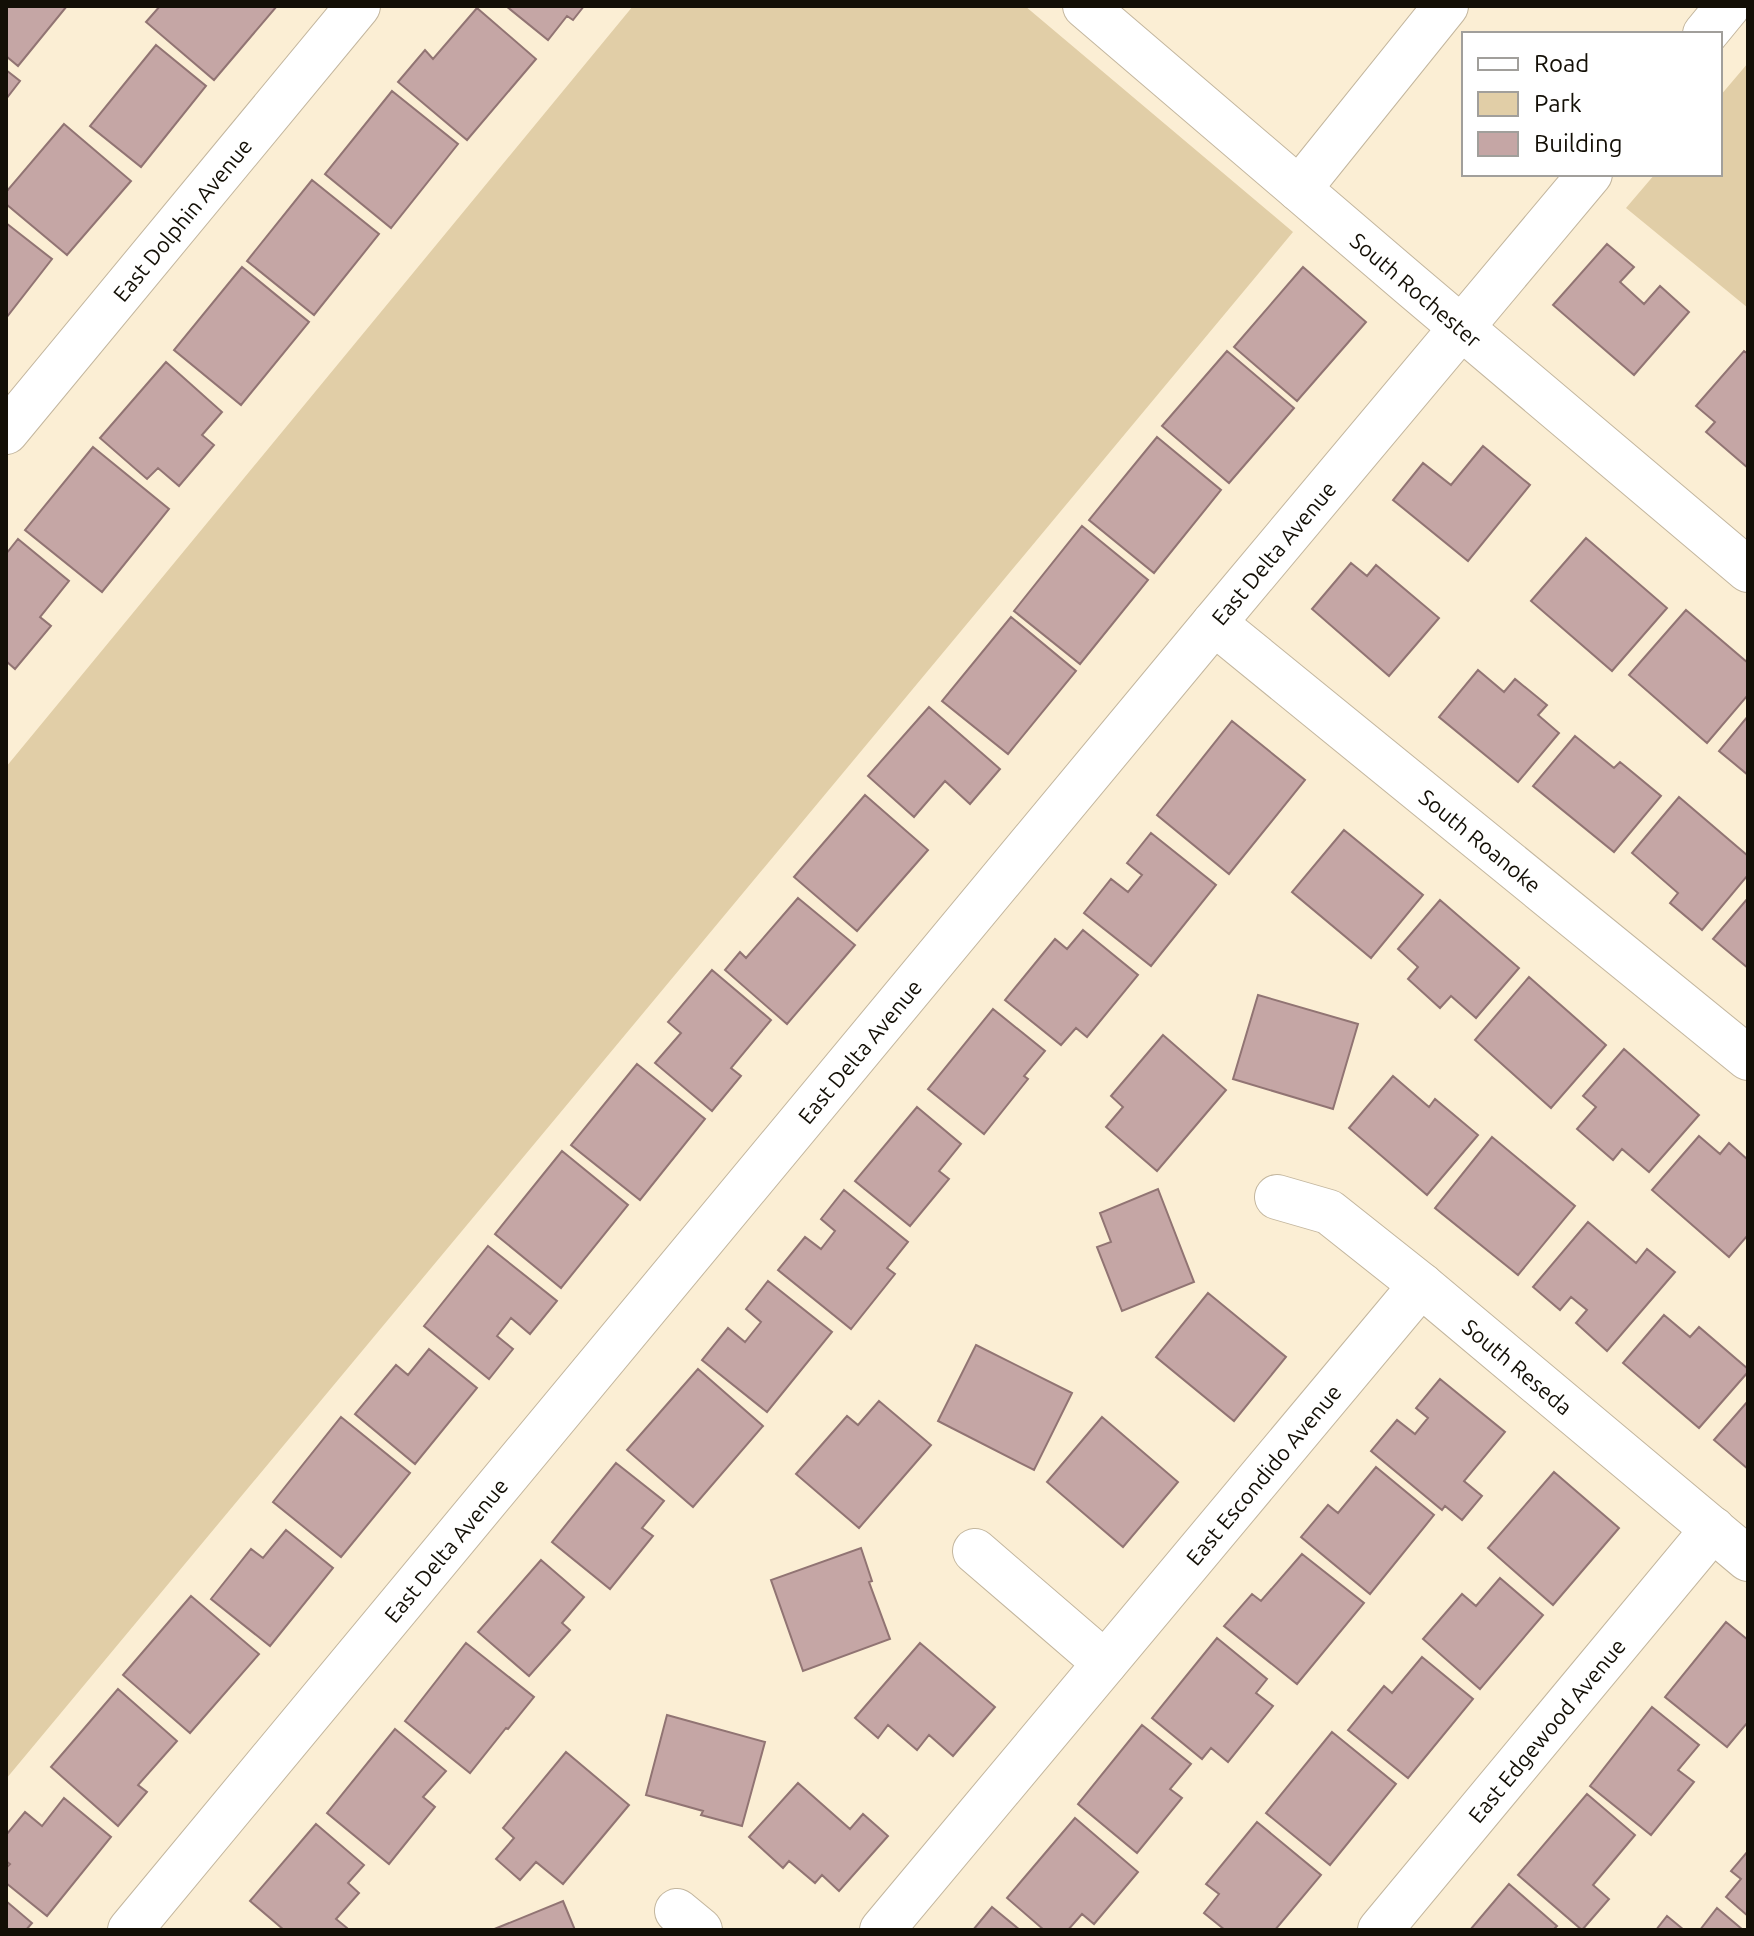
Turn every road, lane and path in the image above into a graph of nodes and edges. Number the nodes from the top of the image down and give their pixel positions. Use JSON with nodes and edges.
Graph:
{"nodes":[{"id":1,"x":358,"y":6,"type":"edge"},
{"id":2,"x":1446,"y":6,"type":"edge"},
{"id":3,"x":1728,"y":6,"type":"edge"},
{"id":4,"x":1106,"y":12,"type":"edge"},
{"id":5,"x":1707,"y":32,"type":"edge"},
{"id":6,"x":1588,"y":176,"type":"edge"},
{"id":7,"x":1299,"y":189,"type":"junction"},
{"id":8,"x":1462,"y":329,"type":"junction"},
{"id":9,"x":6,"y":432,"type":"edge"},
{"id":10,"x":1748,"y":570,"type":"edge"},
{"id":11,"x":1214,"y":623,"type":"junction"},
{"id":12,"x":1748,"y":1058,"type":"edge"},
{"id":13,"x":1277,"y":1197,"type":"dead end"},
{"id":14,"x":1421,"y":1285,"type":"junction"},
{"id":15,"x":1713,"y":1529,"type":"junction"},
{"id":16,"x":975,"y":1551,"type":"dead end"},
{"id":17,"x":1748,"y":1559,"type":"edge"},
{"id":18,"x":1105,"y":1663,"type":"junction"},
{"id":19,"x":130,"y":1930,"type":"edge"},
{"id":20,"x":882,"y":1930,"type":"edge"},
{"id":21,"x":1380,"y":1930,"type":"edge"}],
"edges":[{"from":1,"to":9,"type":"street","name":"East Dolphin Avenue"},
{"from":2,"to":7,"type":"street"},
{"from":3,"to":5,"type":"street"},
{"from":4,"to":7,"type":"street","name":"South Rochester"},
{"from":6,"to":8,"type":"street","name":"East Delta Avenue"},
{"from":7,"to":8,"type":"street","name":"South Rochester"},
{"from":8,"to":10,"type":"street","name":"South Rochester"},
{"from":8,"to":11,"type":"street","name":"East Delta Avenue"},
{"from":11,"to":12,"type":"street","name":"South Roanoke"},
{"from":11,"to":19,"type":"street","name":"East Delta Avenue"},
{"from":13,"to":14,"type":"street","name":"South Reseda"},
{"from":14,"to":15,"type":"street","name":"South Reseda"},
{"from":14,"to":18,"type":"street","name":"East Escondido Avenue"},
{"from":15,"to":17,"type":"street","name":"South Reseda"},
{"from":15,"to":21,"type":"street","name":"East Edgewood Avenue"},
{"from":16,"to":18,"type":"street"},
{"from":18,"to":20,"type":"street","name":"East Escondido Avenue"}]}
